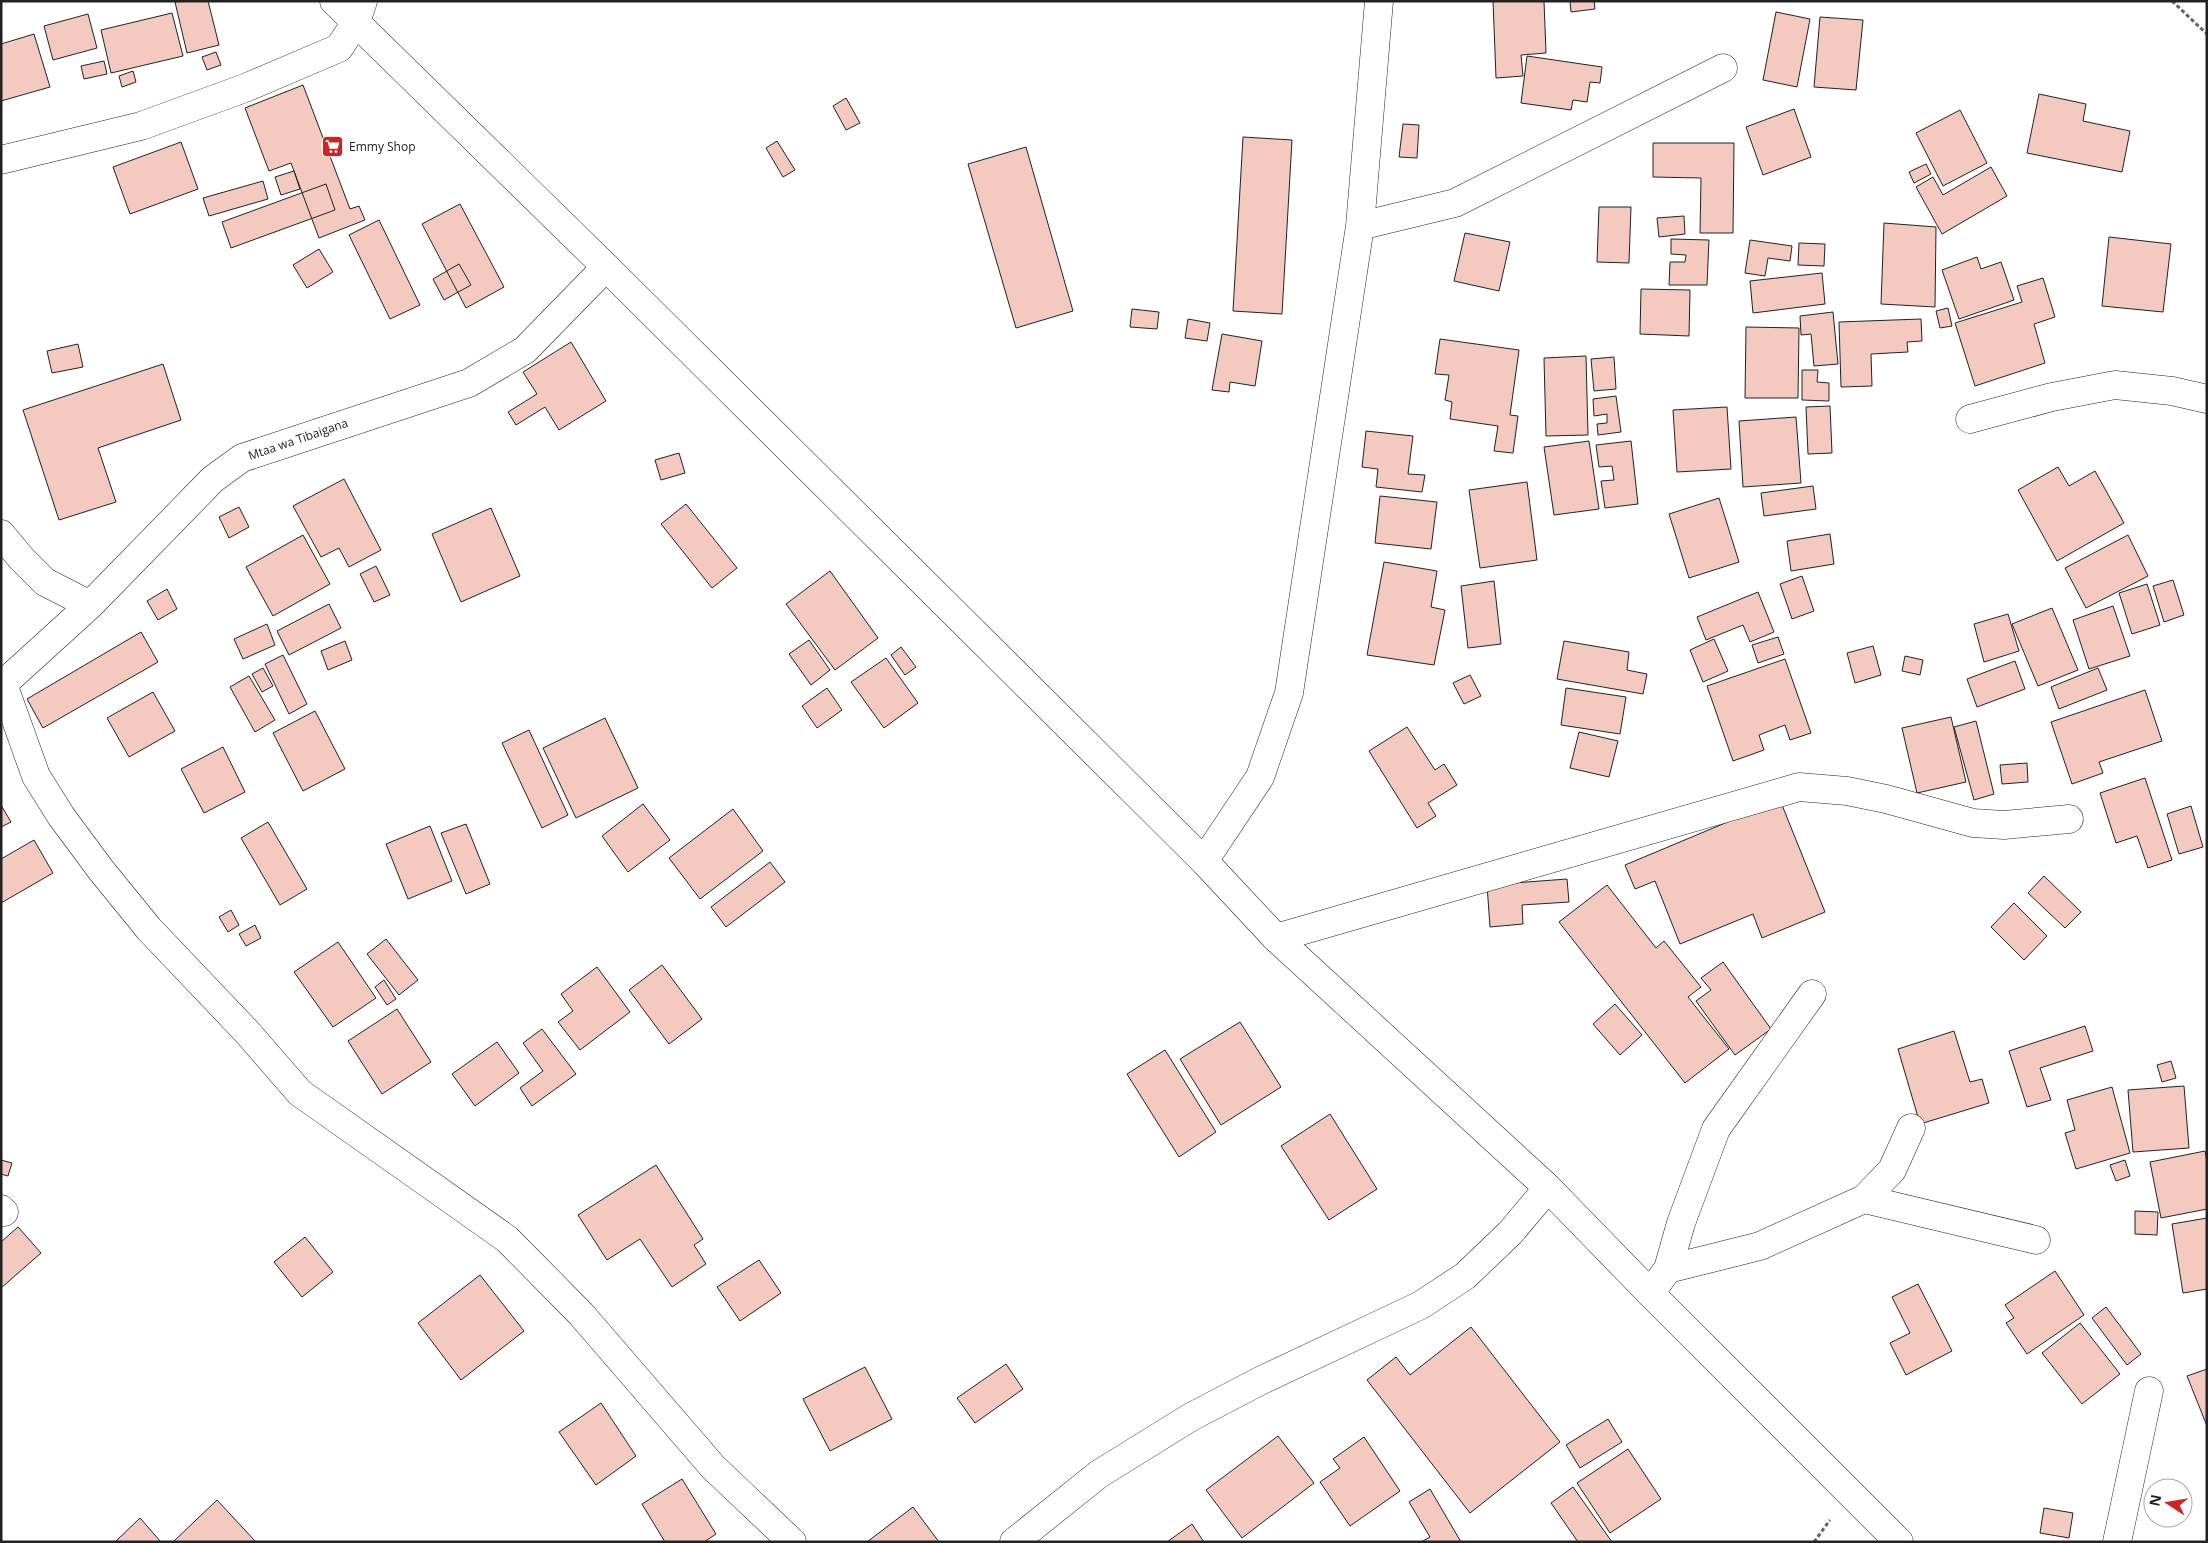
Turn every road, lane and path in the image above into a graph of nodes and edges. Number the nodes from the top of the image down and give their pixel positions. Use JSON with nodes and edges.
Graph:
{"nodes":[{"id":1,"x":334,"y":1,"type":"edge"},
{"id":2,"x":1379,"y":1,"type":"edge"},
{"id":3,"x":2172,"y":1,"type":"edge"},
{"id":4,"x":359,"y":12,"type":"edge"},
{"id":5,"x":2207,"y":34,"type":"edge"},
{"id":6,"x":1723,"y":68,"type":"dead end"},
{"id":7,"x":1,"y":160,"type":"edge"},
{"id":8,"x":1360,"y":226,"type":"junction"},
{"id":9,"x":606,"y":266,"type":"junction"},
{"id":10,"x":2207,"y":399,"type":"edge"},
{"id":11,"x":1970,"y":419,"type":"dead end"},
{"id":12,"x":1,"y":534,"type":"edge"},
{"id":13,"x":90,"y":606,"type":"junction"},
{"id":14,"x":2,"y":685,"type":"edge"},
{"id":15,"x":2069,"y":819,"type":"dead end"},
{"id":16,"x":1204,"y":861,"type":"junction"},
{"id":17,"x":1276,"y":938,"type":"junction"},
{"id":18,"x":1812,"y":994,"type":"dead end"},
{"id":19,"x":1911,"y":1128,"type":"dead end"},
{"id":20,"x":1548,"y":1188,"type":"junction"},
{"id":21,"x":1864,"y":1199,"type":"junction"},
{"id":22,"x":2036,"y":1240,"type":"dead end"},
{"id":23,"x":1668,"y":1269,"type":"junction"},
{"id":24,"x":1650,"y":1293,"type":"junction"},
{"id":25,"x":2149,"y":1391,"type":"dead end"},
{"id":26,"x":792,"y":1542,"type":"edge"},
{"id":27,"x":1014,"y":1542,"type":"edge"},
{"id":28,"x":1898,"y":1542,"type":"edge"},
{"id":29,"x":2117,"y":1542,"type":"edge"}],
"edges":[{"from":1,"to":4,"type":"main road"},
{"from":2,"to":8,"type":"main road"},
{"from":3,"to":5,"type":"path"},
{"from":4,"to":7,"type":"main road"},
{"from":4,"to":9,"type":"main road"},
{"from":6,"to":8,"type":"main road"},
{"from":8,"to":16,"type":"main road"},
{"from":9,"to":13,"type":"main road","name":"Mtaa wa Tibaigana"},
{"from":9,"to":16,"type":"main road"},
{"from":10,"to":11,"type":"main road"},
{"from":12,"to":13,"type":"main road"},
{"from":13,"to":14,"type":"main road","name":"Mtaa wa Tibaigana"},
{"from":14,"to":26,"type":"main road"},
{"from":15,"to":17,"type":"main road"},
{"from":16,"to":17,"type":"main road"},
{"from":17,"to":20,"type":"main road"},
{"from":18,"to":23,"type":"main road"},
{"from":19,"to":21,"type":"main road"},
{"from":20,"to":24,"type":"main road"},
{"from":20,"to":27,"type":"main road"},
{"from":21,"to":22,"type":"main road"},
{"from":21,"to":23,"type":"main road"},
{"from":23,"to":24,"type":"main road"},
{"from":24,"to":28,"type":"main road"},
{"from":25,"to":29,"type":"main road"}]}
